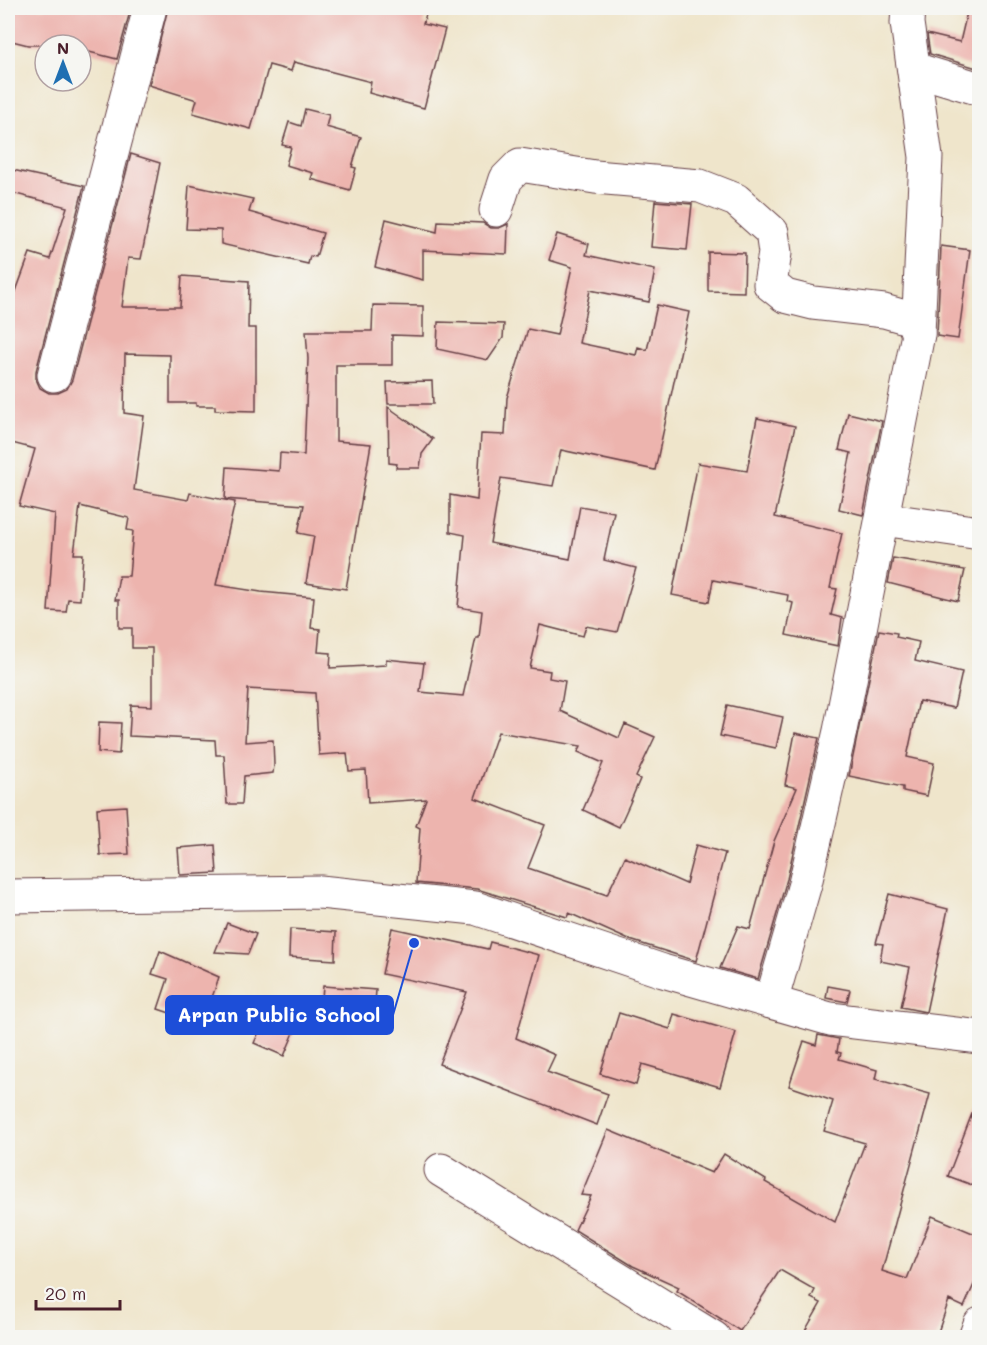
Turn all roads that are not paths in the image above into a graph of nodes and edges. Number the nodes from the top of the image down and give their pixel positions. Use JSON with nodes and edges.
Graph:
{"nodes":[{"id":1,"x":150,"y":8,"type":"edge"},
{"id":2,"x":908,"y":8,"type":"edge"},
{"id":3,"x":914,"y":69,"type":"junction"},
{"id":4,"x":980,"y":89,"type":"edge"},
{"id":5,"x":496,"y":210,"type":"dead end"},
{"id":6,"x":918,"y":334,"type":"junction"},
{"id":7,"x":54,"y":375,"type":"dead end"},
{"id":8,"x":882,"y":519,"type":"junction"},
{"id":9,"x":980,"y":533,"type":"edge"},
{"id":10,"x":8,"y":896,"type":"edge"},
{"id":11,"x":771,"y":1002,"type":"junction"},
{"id":12,"x":980,"y":1037,"type":"edge"},
{"id":13,"x":441,"y":1170,"type":"dead end"},
{"id":14,"x":980,"y":1324,"type":"edge"},
{"id":15,"x":714,"y":1338,"type":"edge"},
{"id":16,"x":975,"y":1338,"type":"edge"}],
"edges":[{"from":1,"to":7,"type":"street"},
{"from":2,"to":3,"type":"street"},
{"from":3,"to":4,"type":"street"},
{"from":3,"to":6,"type":"street"},
{"from":5,"to":6,"type":"street"},
{"from":6,"to":8,"type":"street"},
{"from":8,"to":9,"type":"street"},
{"from":8,"to":11,"type":"street"},
{"from":10,"to":11,"type":"street"},
{"from":11,"to":12,"type":"street"},
{"from":13,"to":15,"type":"street"},
{"from":14,"to":16,"type":"street"}]}
